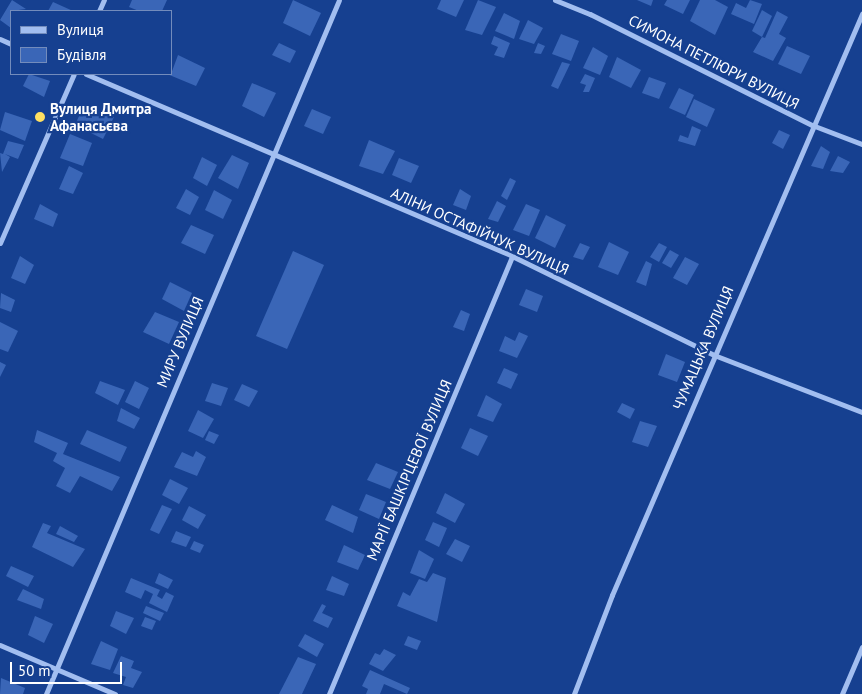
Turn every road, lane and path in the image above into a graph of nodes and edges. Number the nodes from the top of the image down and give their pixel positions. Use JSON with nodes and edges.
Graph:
{"nodes":[{"id":1,"x":339,"y":0,"type":"edge"},
{"id":2,"x":555,"y":0,"type":"edge"},
{"id":3,"x":862,"y":14,"type":"edge"},
{"id":4,"x":74,"y":75,"type":"edge"},
{"id":5,"x":88,"y":75,"type":"edge"},
{"id":6,"x":812,"y":125,"type":"junction"},
{"id":7,"x":862,"y":144,"type":"edge"},
{"id":8,"x":272,"y":154,"type":"junction"},
{"id":9,"x":0,"y":243,"type":"edge"},
{"id":10,"x":512,"y":256,"type":"junction"},
{"id":11,"x":714,"y":355,"type":"junction"},
{"id":12,"x":862,"y":412,"type":"edge"},
{"id":13,"x":0,"y":645,"type":"edge"},
{"id":14,"x":862,"y":647,"type":"edge"},
{"id":15,"x":57,"y":668,"type":"junction"},
{"id":16,"x":46,"y":694,"type":"edge"},
{"id":17,"x":115,"y":694,"type":"edge"},
{"id":18,"x":329,"y":694,"type":"edge"},
{"id":19,"x":574,"y":694,"type":"edge"},
{"id":20,"x":842,"y":694,"type":"edge"}],
"edges":[{"from":1,"to":8,"type":"street","name":"МИРУ ВУЛИЦЯ"},
{"from":2,"to":6,"type":"street","name":"СИМОНА ПЕТЛЮРИ ВУЛИЦЯ"},
{"from":3,"to":6,"type":"street","name":"ЧУМАЦЬКА ВУЛИЦЯ"},
{"from":4,"to":9,"type":"street"},
{"from":5,"to":8,"type":"street","name":"АЛIНИ ОСТАФІЙЧУК ВУЛИЦЯ"},
{"from":6,"to":7,"type":"street","name":"СИМОНА ПЕТЛЮРИ ВУЛИЦЯ"},
{"from":6,"to":11,"type":"street","name":"ЧУМАЦЬКА ВУЛИЦЯ"},
{"from":8,"to":10,"type":"street","name":"АЛIНИ ОСТАФІЙЧУК ВУЛИЦЯ"},
{"from":8,"to":15,"type":"street","name":"МИРУ ВУЛИЦЯ"},
{"from":10,"to":11,"type":"street","name":"АЛIНИ ОСТАФІЙЧУК ВУЛИЦЯ"},
{"from":10,"to":18,"type":"street","name":"МАРІЇ БАШКІРЦЕВОЇ ВУЛИЦЯ"},
{"from":11,"to":12,"type":"street","name":"АЛIНИ ОСТАФІЙЧУК ВУЛИЦЯ"},
{"from":11,"to":19,"type":"street","name":"ЧУМАЦЬКА ВУЛИЦЯ"},
{"from":13,"to":15,"type":"street"},
{"from":14,"to":20,"type":"street"},
{"from":15,"to":16,"type":"street","name":"МИРУ ВУЛИЦЯ"},
{"from":15,"to":17,"type":"street"}]}
